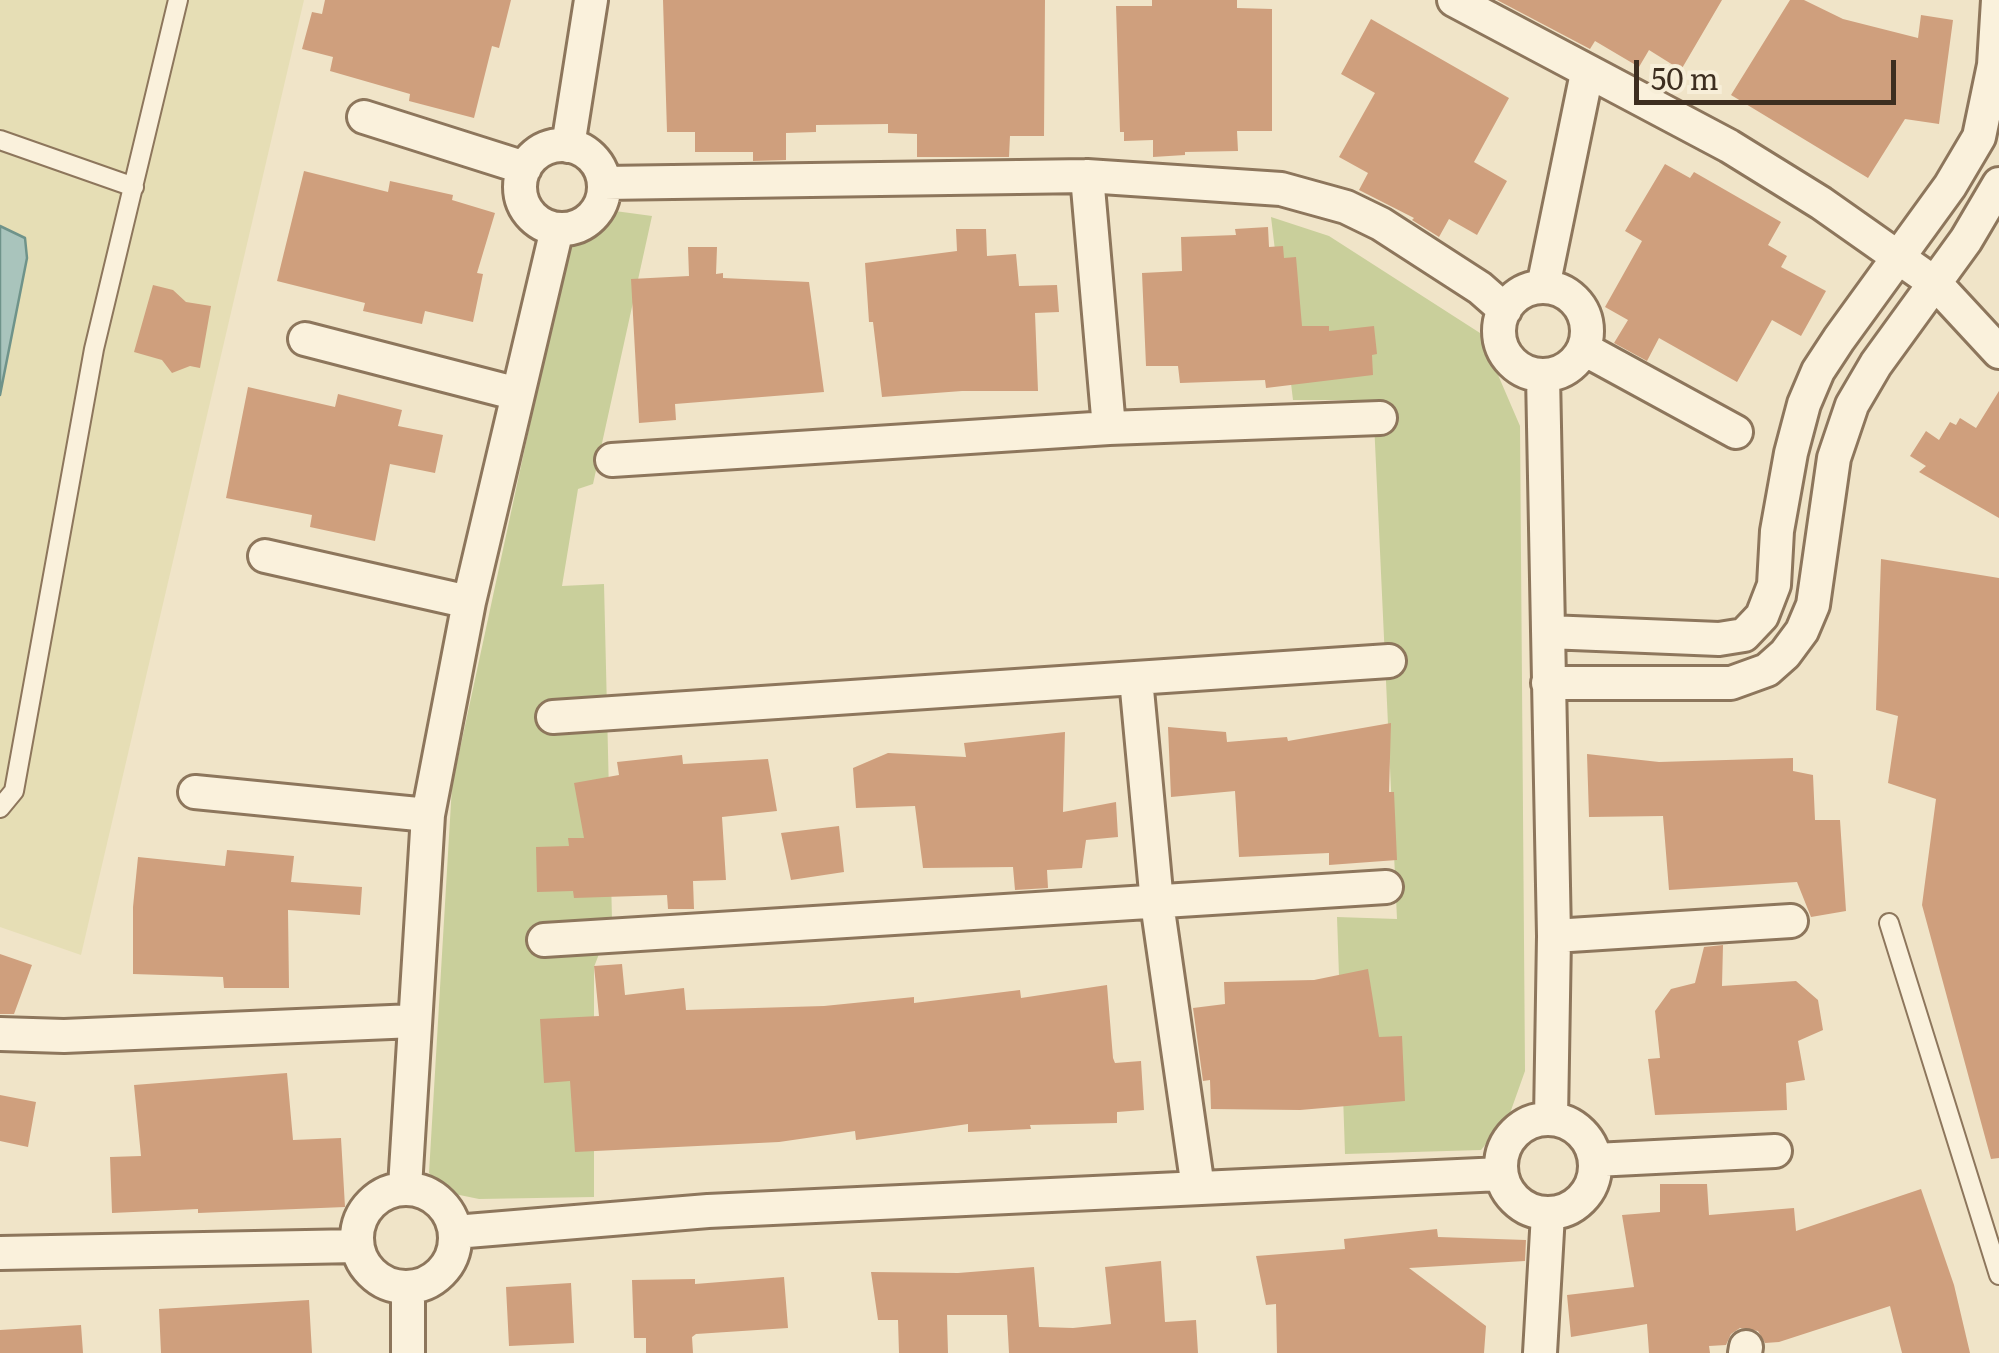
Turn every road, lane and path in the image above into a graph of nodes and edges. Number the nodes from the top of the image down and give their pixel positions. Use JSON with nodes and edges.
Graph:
{"nodes":[{"id":1,"x":178,"y":0,"type":"edge"},
{"id":2,"x":591,"y":0,"type":"edge"},
{"id":3,"x":1454,"y":0,"type":"edge"},
{"id":4,"x":1998,"y":0,"type":"edge"},
{"id":5,"x":1999,"y":20,"type":"edge"},
{"id":6,"x":1587,"y":73,"type":"junction"},
{"id":7,"x":364,"y":117,"type":"dead end"},
{"id":8,"x":0,"y":140,"type":"edge"},
{"id":9,"x":568,"y":146,"type":"junction"},
{"id":10,"x":525,"y":168,"type":"junction"},
{"id":11,"x":1087,"y":176,"type":"junction"},
{"id":12,"x":604,"y":182,"type":"junction"},
{"id":13,"x":1999,"y":184,"type":"edge"},
{"id":14,"x":134,"y":187,"type":"junction"},
{"id":15,"x":556,"y":229,"type":"junction"},
{"id":16,"x":1898,"y":259,"type":"junction"},
{"id":17,"x":1936,"y":284,"type":"junction"},
{"id":18,"x":1543,"y":287,"type":"junction"},
{"id":19,"x":1505,"y":310,"type":"junction"},
{"id":20,"x":305,"y":339,"type":"dead end"},
{"id":21,"x":1584,"y":349,"type":"junction"},
{"id":22,"x":1999,"y":352,"type":"edge"},
{"id":23,"x":1543,"y":375,"type":"junction"},
{"id":24,"x":518,"y":394,"type":"junction"},
{"id":25,"x":1380,"y":418,"type":"dead end"},
{"id":26,"x":1109,"y":428,"type":"junction"},
{"id":27,"x":1736,"y":432,"type":"dead end"},
{"id":28,"x":612,"y":460,"type":"dead end"},
{"id":29,"x":265,"y":556,"type":"dead end"},
{"id":30,"x":468,"y":602,"type":"junction"},
{"id":31,"x":1548,"y":632,"type":"junction"},
{"id":32,"x":1744,"y":635,"type":"junction"},
{"id":33,"x":1389,"y":660,"type":"dead end"},
{"id":34,"x":1766,"y":670,"type":"junction"},
{"id":35,"x":1136,"y":679,"type":"junction"},
{"id":36,"x":1548,"y":683,"type":"junction"},
{"id":37,"x":552,"y":717,"type":"dead end"},
{"id":38,"x":196,"y":792,"type":"dead end"},
{"id":39,"x":0,"y":808,"type":"edge"},
{"id":40,"x":428,"y":815,"type":"junction"},
{"id":41,"x":1386,"y":887,"type":"dead end"},
{"id":42,"x":1157,"y":903,"type":"junction"},
{"id":43,"x":1792,"y":921,"type":"dead end"},
{"id":44,"x":1888,"y":923,"type":"dead end"},
{"id":45,"x":1554,"y":936,"type":"junction"},
{"id":46,"x":544,"y":940,"type":"dead end"},
{"id":47,"x":414,"y":1020,"type":"junction"},
{"id":48,"x":0,"y":1034,"type":"edge"},
{"id":49,"x":1551,"y":1119,"type":"junction"},
{"id":50,"x":1774,"y":1151,"type":"dead end"},
{"id":51,"x":1595,"y":1160,"type":"junction"},
{"id":52,"x":1501,"y":1174,"type":"junction"},
{"id":53,"x":405,"y":1187,"type":"junction"},
{"id":54,"x":1198,"y":1188,"type":"junction"},
{"id":55,"x":1548,"y":1214,"type":"junction"},
{"id":56,"x":456,"y":1232,"type":"junction"},
{"id":57,"x":358,"y":1246,"type":"junction"},
{"id":58,"x":0,"y":1253,"type":"edge"},
{"id":59,"x":1999,"y":1275,"type":"edge"},
{"id":60,"x":408,"y":1288,"type":"junction"},
{"id":61,"x":408,"y":1353,"type":"edge"},
{"id":62,"x":1540,"y":1353,"type":"edge"}],
"edges":[{"from":1,"to":14,"type":"lane"},
{"from":2,"to":9,"type":"street"},
{"from":3,"to":6,"type":"street"},
{"from":4,"to":5,"type":"street"},
{"from":5,"to":16,"type":"street"},
{"from":6,"to":16,"type":"street"},
{"from":6,"to":18,"type":"street"},
{"from":7,"to":10,"type":"street"},
{"from":8,"to":14,"type":"lane"},
{"from":9,"to":10,"type":"street"},
{"from":9,"to":12,"type":"street"},
{"from":10,"to":15,"type":"street"},
{"from":11,"to":12,"type":"street"},
{"from":11,"to":19,"type":"street"},
{"from":11,"to":26,"type":"street"},
{"from":12,"to":15,"type":"street"},
{"from":13,"to":17,"type":"street"},
{"from":14,"to":39,"type":"lane"},
{"from":15,"to":24,"type":"street"},
{"from":16,"to":17,"type":"street"},
{"from":16,"to":32,"type":"street"},
{"from":17,"to":22,"type":"street"},
{"from":17,"to":34,"type":"street"},
{"from":18,"to":19,"type":"street"},
{"from":18,"to":21,"type":"street"},
{"from":19,"to":23,"type":"street"},
{"from":20,"to":24,"type":"street"},
{"from":21,"to":23,"type":"street"},
{"from":21,"to":27,"type":"street"},
{"from":23,"to":31,"type":"street"},
{"from":24,"to":30,"type":"street"},
{"from":25,"to":26,"type":"street"},
{"from":26,"to":28,"type":"street"},
{"from":29,"to":30,"type":"street"},
{"from":30,"to":40,"type":"street"},
{"from":31,"to":32,"type":"street"},
{"from":31,"to":36,"type":"street"},
{"from":32,"to":34,"type":"street"},
{"from":33,"to":35,"type":"street"},
{"from":34,"to":36,"type":"street"},
{"from":35,"to":37,"type":"street"},
{"from":35,"to":42,"type":"street"},
{"from":36,"to":45,"type":"street"},
{"from":38,"to":40,"type":"street"},
{"from":40,"to":47,"type":"street"},
{"from":41,"to":42,"type":"street"},
{"from":42,"to":46,"type":"street"},
{"from":42,"to":54,"type":"street"},
{"from":43,"to":45,"type":"street"},
{"from":44,"to":59,"type":"lane"},
{"from":45,"to":49,"type":"street"},
{"from":47,"to":48,"type":"street"},
{"from":47,"to":53,"type":"street"},
{"from":49,"to":51,"type":"street"},
{"from":49,"to":52,"type":"street"},
{"from":50,"to":51,"type":"street"},
{"from":51,"to":55,"type":"street"},
{"from":52,"to":54,"type":"street"},
{"from":52,"to":55,"type":"street"},
{"from":53,"to":56,"type":"street"},
{"from":53,"to":57,"type":"street"},
{"from":54,"to":56,"type":"street"},
{"from":55,"to":62,"type":"street"},
{"from":56,"to":60,"type":"street"},
{"from":57,"to":58,"type":"street"},
{"from":57,"to":60,"type":"street"},
{"from":60,"to":61,"type":"street"}]}
